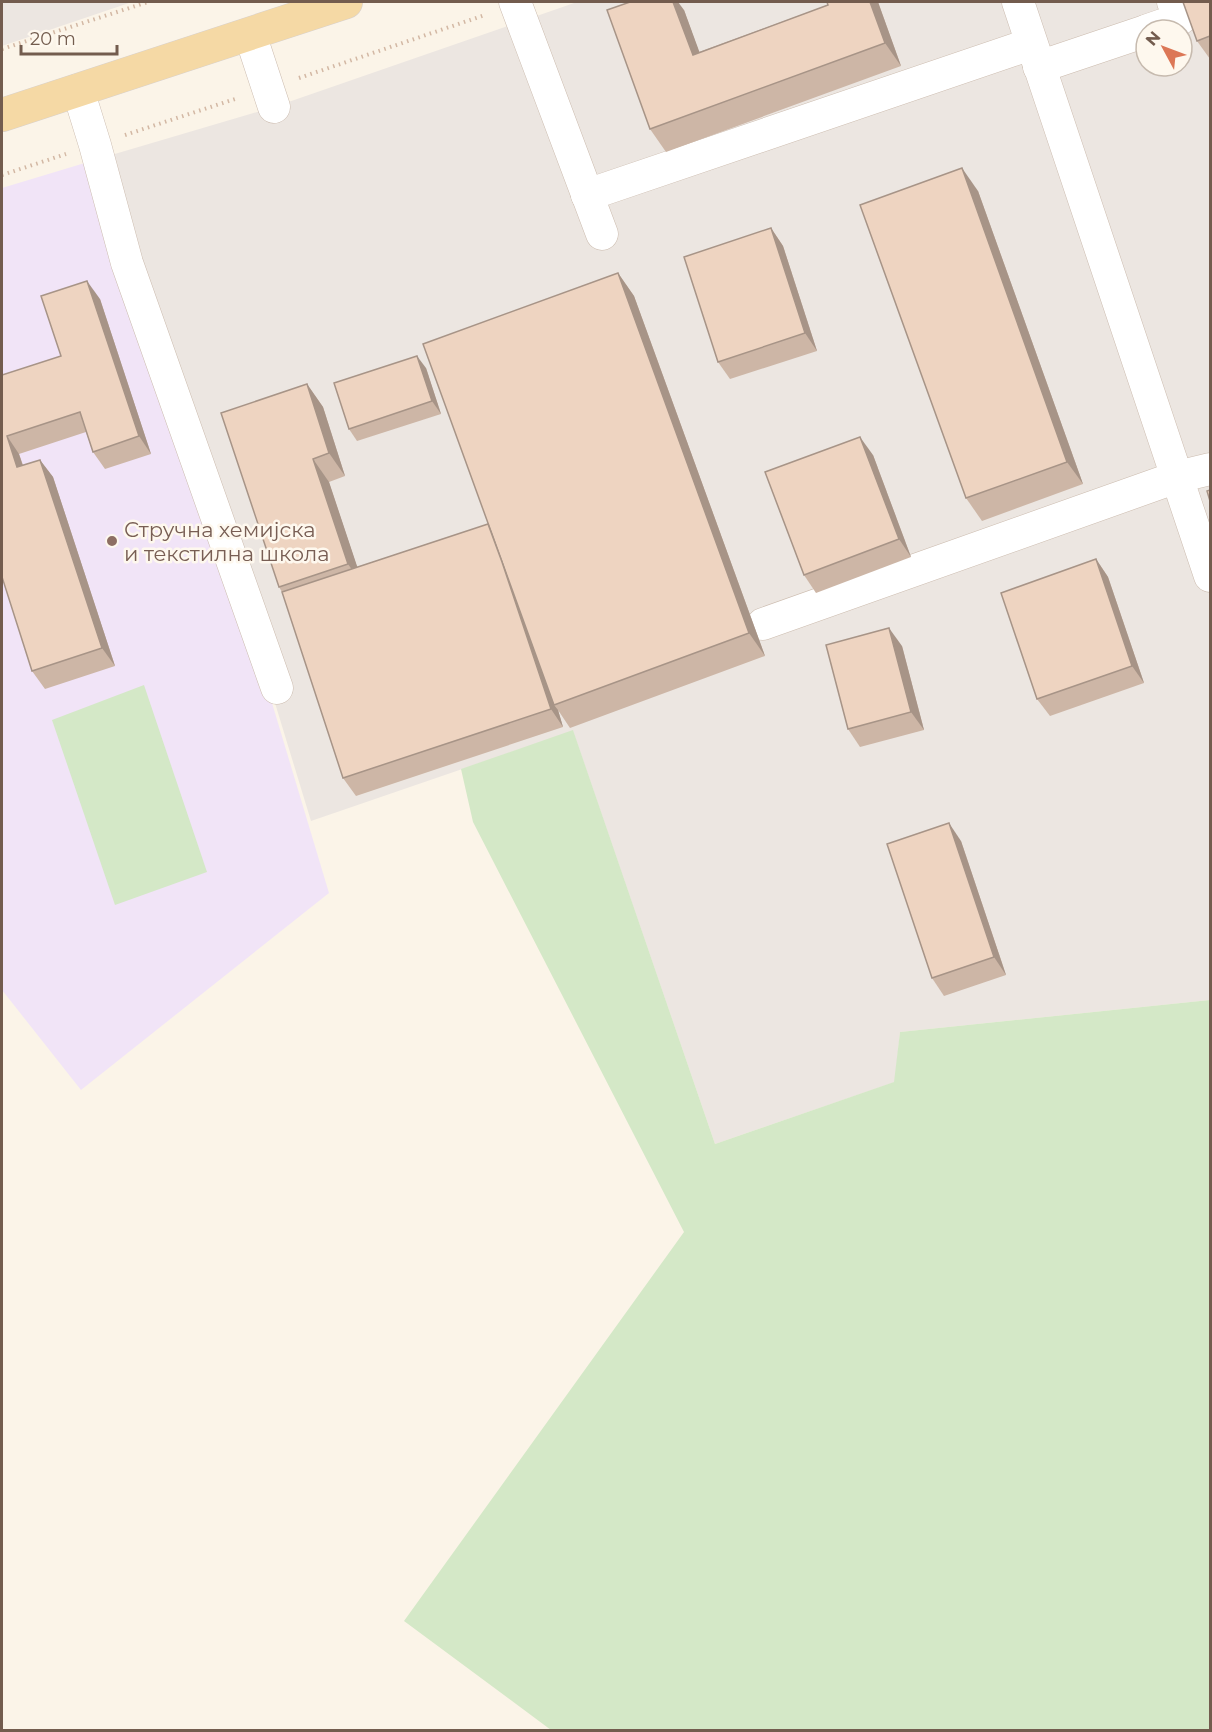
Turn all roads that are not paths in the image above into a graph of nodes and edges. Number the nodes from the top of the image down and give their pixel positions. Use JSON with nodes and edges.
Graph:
{"nodes":[{"id":1,"x":346,"y":2,"type":"edge"},
{"id":2,"x":515,"y":2,"type":"edge"},
{"id":3,"x":1018,"y":2,"type":"edge"},
{"id":4,"x":1173,"y":2,"type":"edge"},
{"id":5,"x":1180,"y":18,"type":"edge"},
{"id":6,"x":1134,"y":33,"type":"edge"},
{"id":7,"x":250,"y":34,"type":"junction"},
{"id":8,"x":1035,"y":56,"type":"junction"},
{"id":9,"x":78,"y":90,"type":"junction"},
{"id":10,"x":274,"y":106,"type":"dead end"},
{"id":11,"x":2,"y":115,"type":"edge"},
{"id":12,"x":587,"y":195,"type":"junction"},
{"id":13,"x":602,"y":234,"type":"dead end"},
{"id":14,"x":1210,"y":469,"type":"edge"},
{"id":15,"x":1178,"y":477,"type":"junction"},
{"id":16,"x":1210,"y":576,"type":"edge"},
{"id":17,"x":764,"y":624,"type":"dead end"},
{"id":18,"x":277,"y":688,"type":"dead end"}],
"edges":[{"from":1,"to":7,"type":"main road"},
{"from":2,"to":12,"type":"lane"},
{"from":3,"to":8,"type":"lane"},
{"from":4,"to":5,"type":"lane"},
{"from":6,"to":8,"type":"lane"},
{"from":7,"to":9,"type":"main road"},
{"from":7,"to":10,"type":"lane"},
{"from":8,"to":12,"type":"lane"},
{"from":8,"to":15,"type":"lane"},
{"from":9,"to":11,"type":"main road"},
{"from":9,"to":18,"type":"lane"},
{"from":12,"to":13,"type":"lane"},
{"from":14,"to":15,"type":"lane"},
{"from":15,"to":16,"type":"lane"},
{"from":15,"to":17,"type":"lane"}]}
